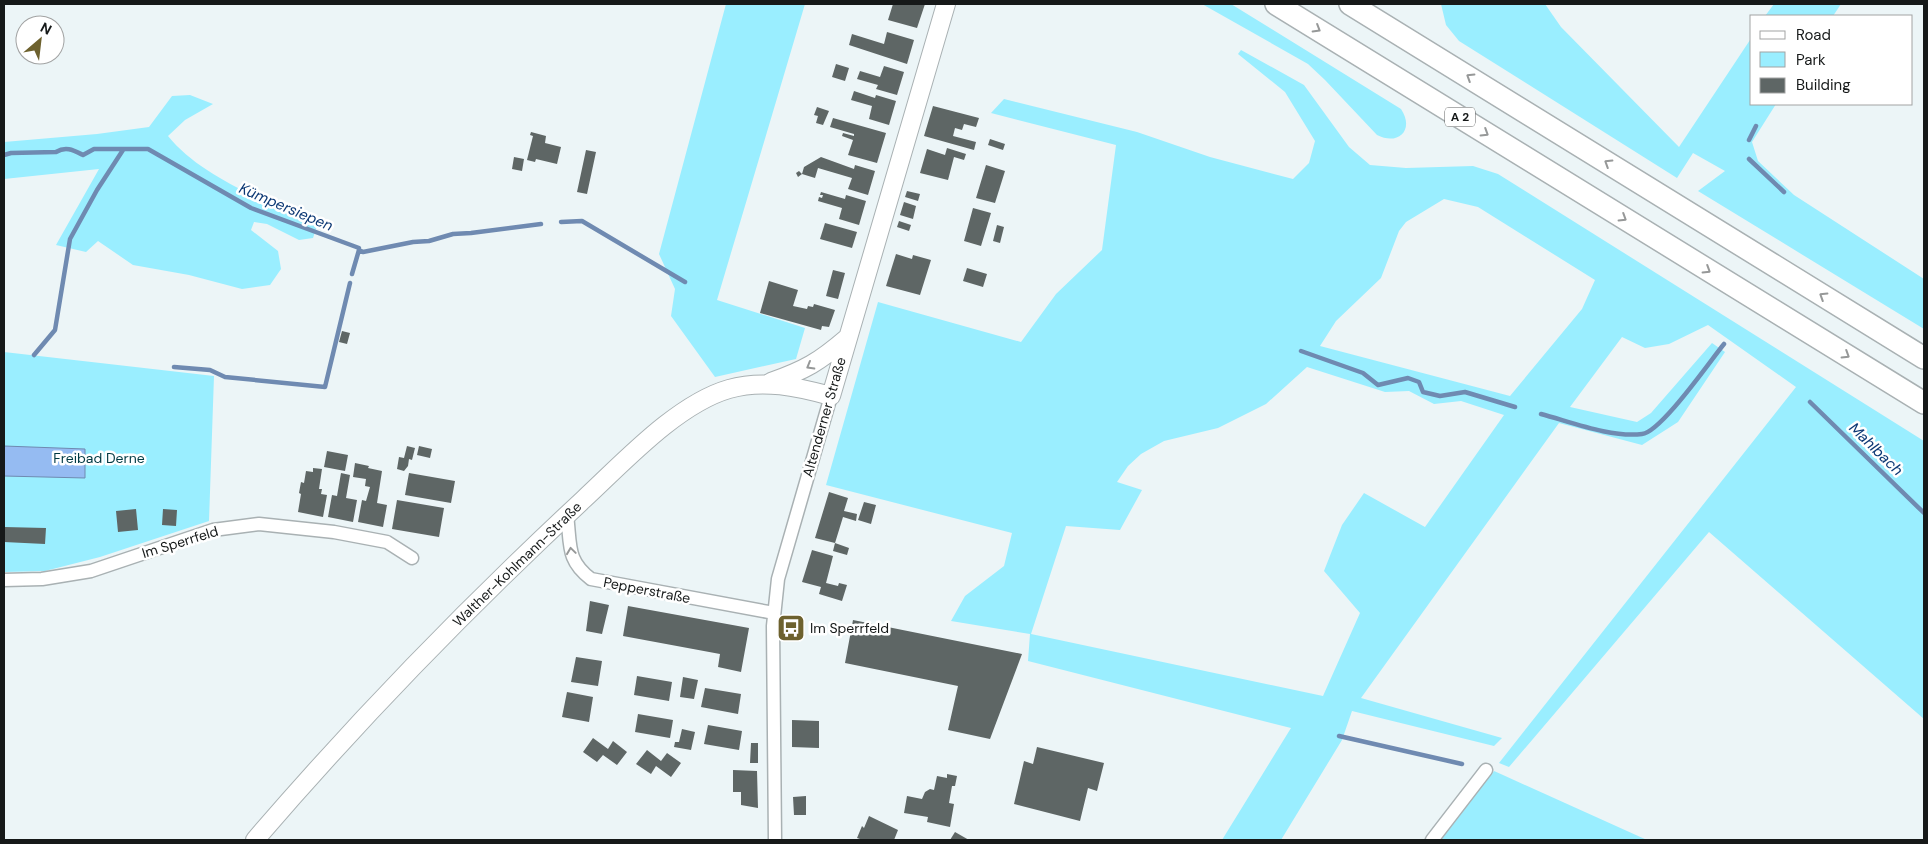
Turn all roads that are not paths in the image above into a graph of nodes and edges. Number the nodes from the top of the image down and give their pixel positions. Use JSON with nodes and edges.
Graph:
{"nodes":[{"id":1,"x":946,"y":4,"type":"edge"},
{"id":2,"x":1276,"y":4,"type":"edge"},
{"id":3,"x":1350,"y":4,"type":"edge"},
{"id":4,"x":847,"y":338,"type":"junction"},
{"id":5,"x":1924,"y":358,"type":"edge"},
{"id":6,"x":767,"y":383,"type":"junction"},
{"id":7,"x":831,"y":396,"type":"junction"},
{"id":8,"x":1924,"y":403,"type":"edge"},
{"id":9,"x":567,"y":515,"type":"junction"},
{"id":10,"x":412,"y":558,"type":"dead end"},
{"id":11,"x":4,"y":580,"type":"edge"},
{"id":12,"x":774,"y":613,"type":"junction"},
{"id":13,"x":1486,"y":770,"type":"dead end"},
{"id":14,"x":255,"y":840,"type":"edge"},
{"id":15,"x":775,"y":840,"type":"edge"},
{"id":16,"x":1432,"y":840,"type":"edge"}],
"edges":[{"from":1,"to":4,"type":"main road","name":"Altenderner Straße"},
{"from":2,"to":8,"type":"highway","number":"A 2","one_way":true},
{"from":5,"to":3,"type":"highway","one_way":true},
{"from":4,"to":6,"type":"main road","one_way":true},
{"from":4,"to":7,"type":"main road","name":"Altenderner Straße"},
{"from":6,"to":7,"type":"main road","name":"Walther-Kohlmann-Straße"},
{"from":6,"to":9,"type":"main road","name":"Walther-Kohlmann-Straße"},
{"from":7,"to":12,"type":"street","name":"Altenderner Straße"},
{"from":12,"to":9,"type":"street","name":"Pepperstraße","one_way":true},
{"from":9,"to":14,"type":"main road","name":"Walther-Kohlmann-Straße"},
{"from":10,"to":11,"type":"street","name":"Im Sperrfeld"},
{"from":12,"to":15,"type":"street","name":"Altenderner Straße"},
{"from":13,"to":16,"type":"street"}]}
